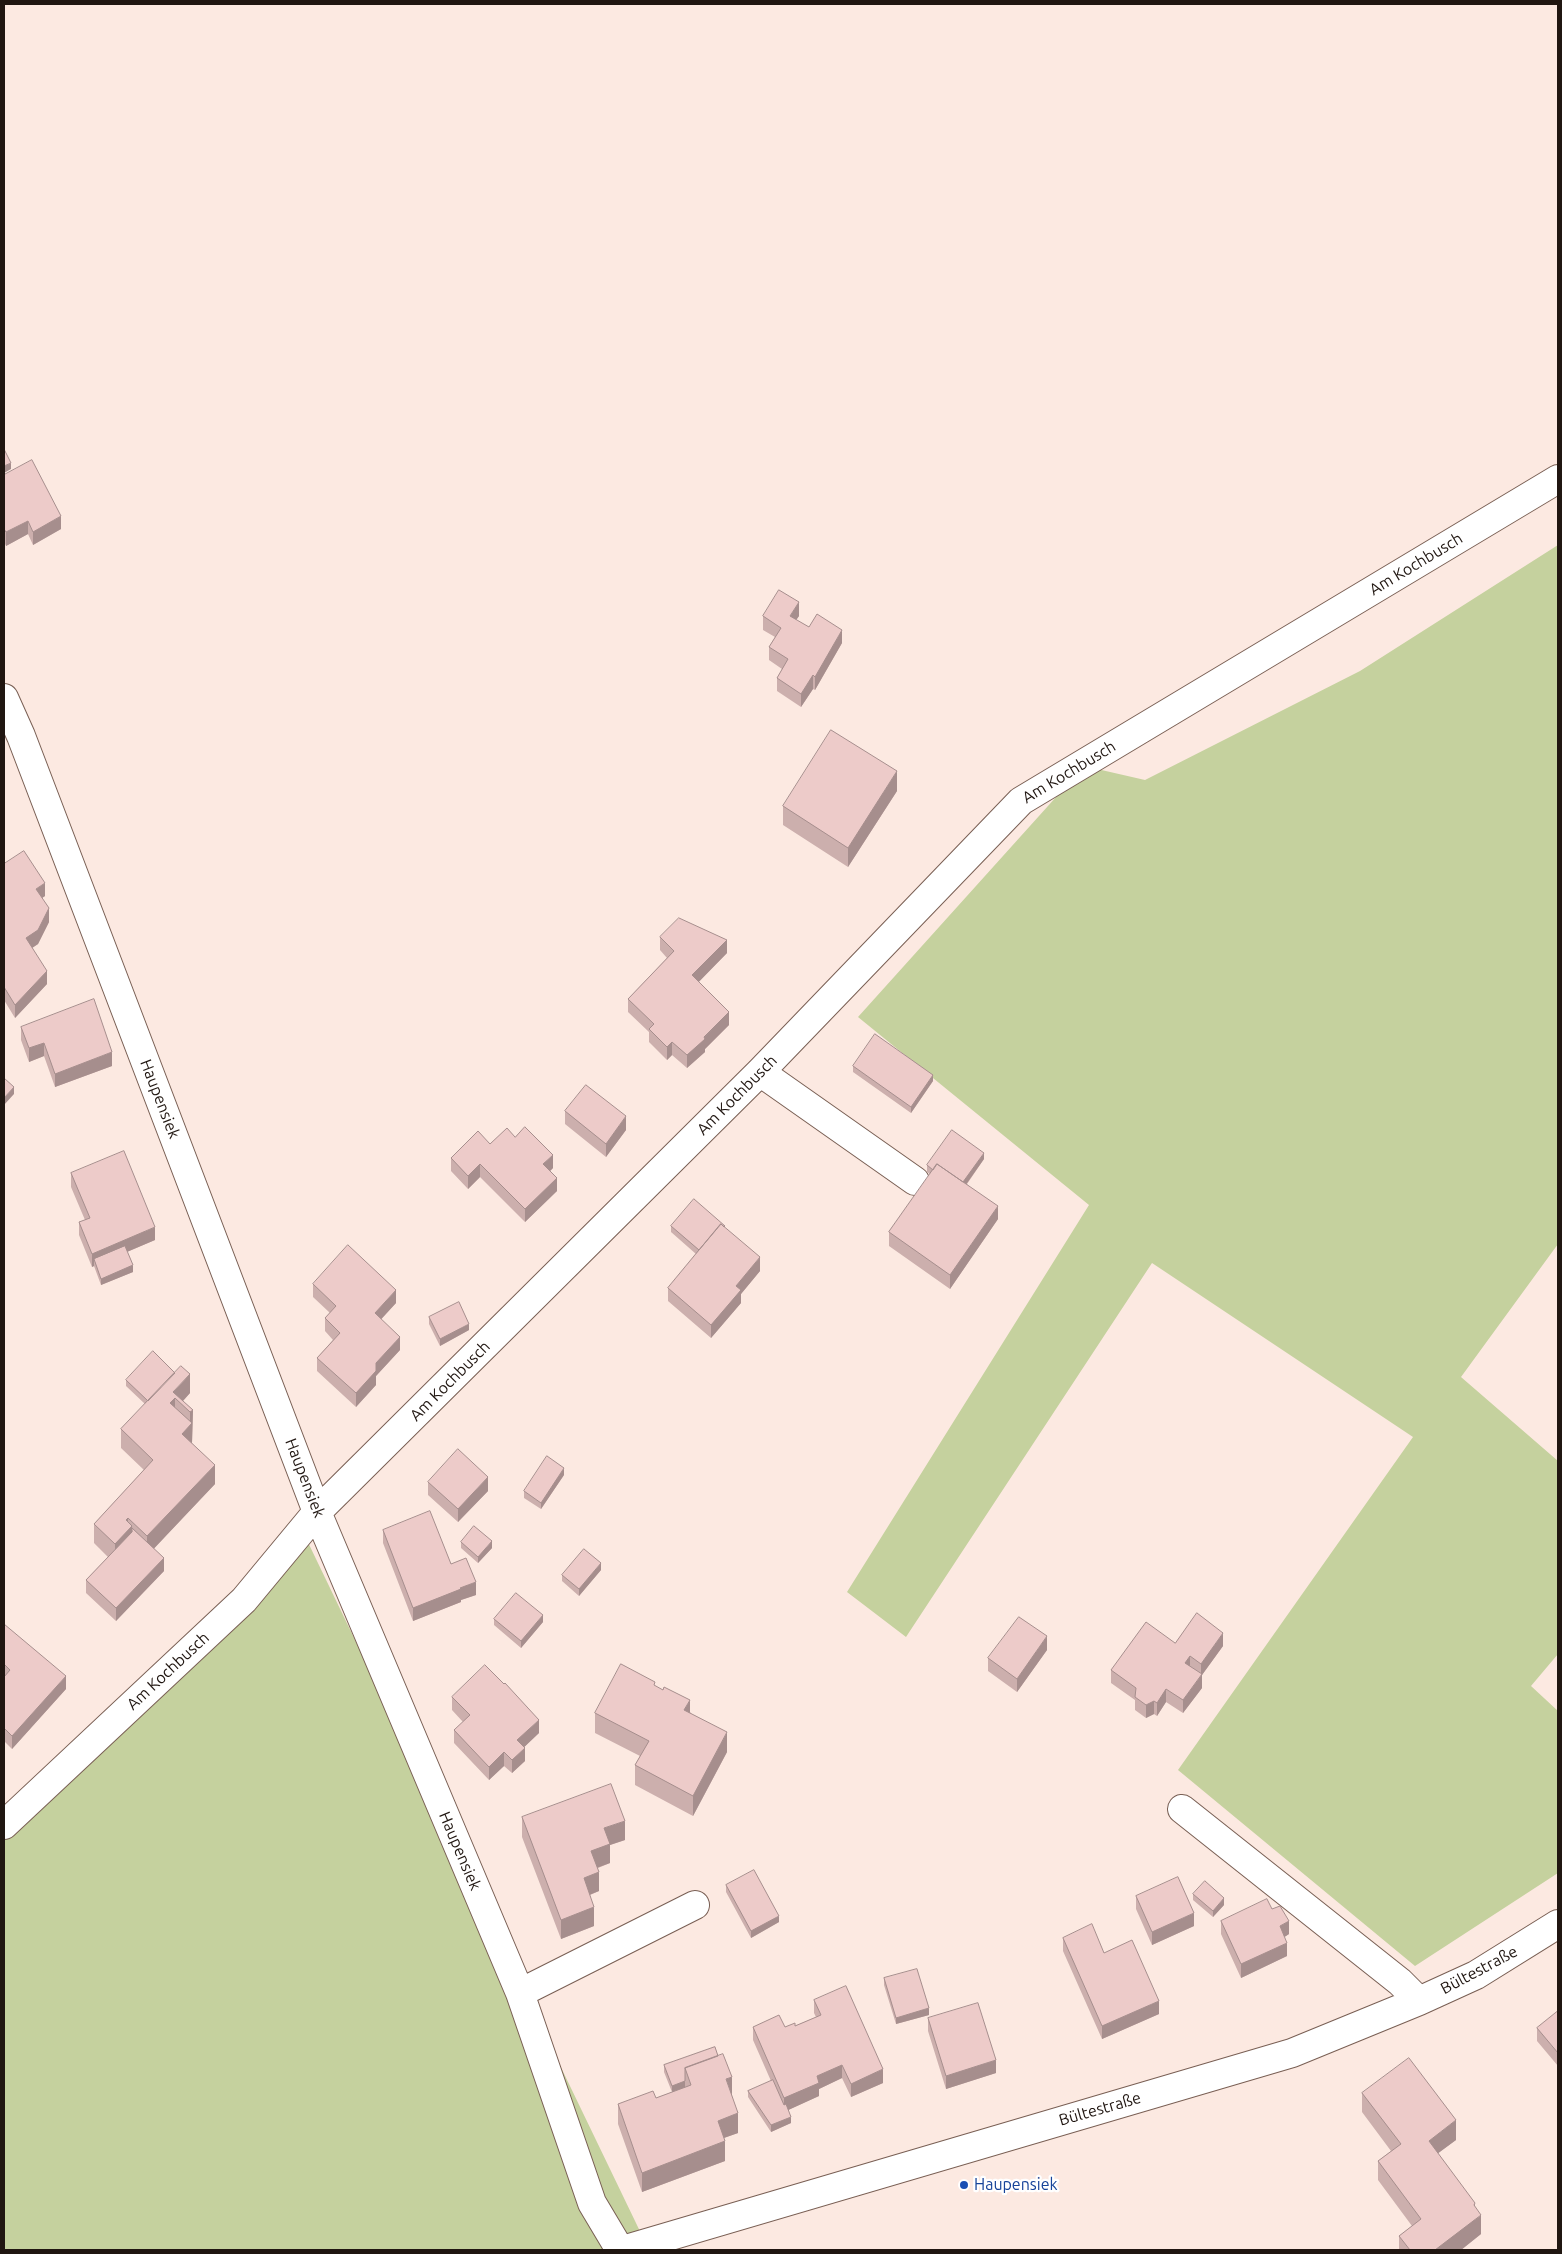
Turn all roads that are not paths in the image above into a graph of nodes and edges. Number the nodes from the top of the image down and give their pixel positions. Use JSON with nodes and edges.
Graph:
{"nodes":[{"id":1,"x":1558,"y":479,"type":"edge"},
{"id":2,"x":4,"y":698,"type":"edge"},
{"id":3,"x":760,"y":1072,"type":"junction"},
{"id":4,"x":914,"y":1181,"type":"dead end"},
{"id":5,"x":318,"y":1512,"type":"junction"},
{"id":6,"x":1182,"y":1809,"type":"dead end"},
{"id":7,"x":4,"y":1825,"type":"edge"},
{"id":8,"x":694,"y":1905,"type":"dead end"},
{"id":9,"x":1558,"y":1924,"type":"edge"},
{"id":10,"x":520,"y":1992,"type":"junction"},
{"id":11,"x":1419,"y":2001,"type":"junction"},
{"id":12,"x":622,"y":2250,"type":"edge"}],
"edges":[{"from":1,"to":3,"type":"street","name":"Am Kochbusch"},
{"from":2,"to":5,"type":"street","name":"Haupensiek"},
{"from":3,"to":4,"type":"street"},
{"from":3,"to":5,"type":"street","name":"Am Kochbusch"},
{"from":5,"to":7,"type":"street","name":"Am Kochbusch"},
{"from":5,"to":10,"type":"street","name":"Haupensiek"},
{"from":6,"to":11,"type":"street"},
{"from":8,"to":10,"type":"street"},
{"from":9,"to":11,"type":"street","name":"Bültestraße"},
{"from":10,"to":12,"type":"street","name":"Haupensiek"},
{"from":11,"to":12,"type":"street","name":"Bültestraße"}]}
